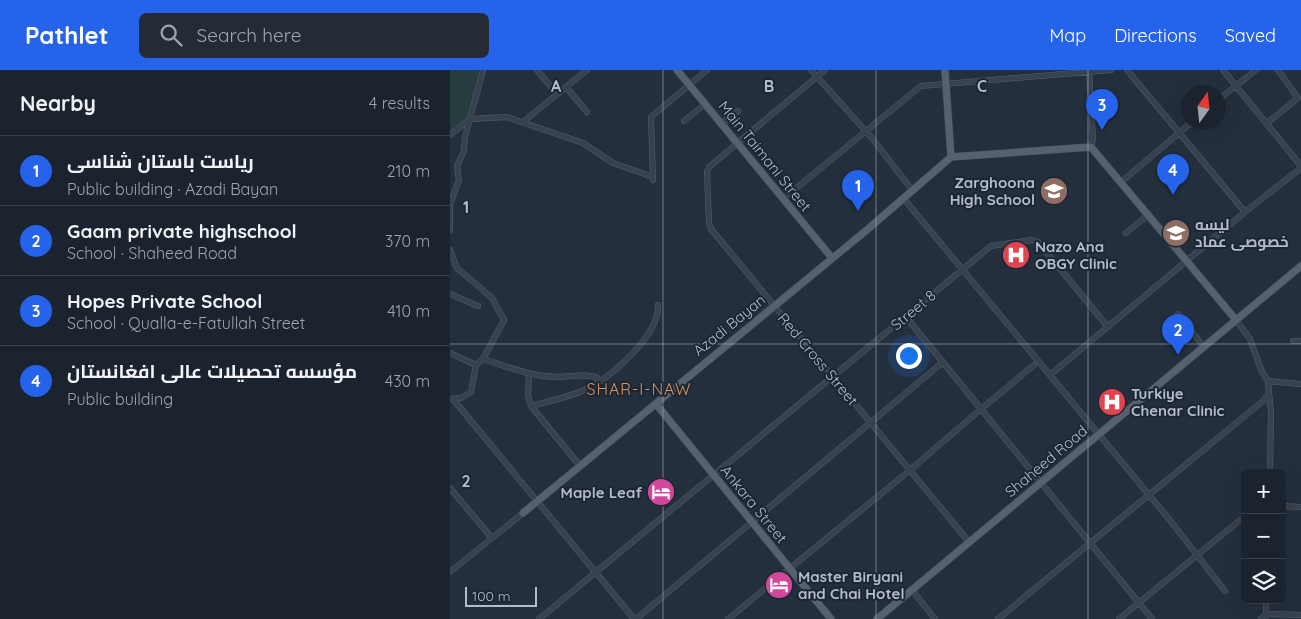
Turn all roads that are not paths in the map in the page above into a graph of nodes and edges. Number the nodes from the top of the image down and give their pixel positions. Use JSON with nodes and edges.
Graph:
{"nodes":[{"id":1,"x":483,"y":70,"type":"edge"},
{"id":2,"x":537,"y":70,"type":"edge"},
{"id":3,"x":586,"y":70,"type":"edge"},
{"id":4,"x":677,"y":70,"type":"edge"},
{"id":5,"x":707,"y":70,"type":"edge"},
{"id":6,"x":811,"y":70,"type":"edge"},
{"id":7,"x":825,"y":70,"type":"edge"},
{"id":8,"x":945,"y":70,"type":"edge"},
{"id":9,"x":1111,"y":70,"type":"edge"},
{"id":10,"x":1127,"y":70,"type":"edge"},
{"id":11,"x":1222,"y":70,"type":"edge"},
{"id":12,"x":1256,"y":70,"type":"edge"},
{"id":13,"x":1278,"y":70,"type":"edge"},
{"id":14,"x":1089,"y":71,"type":"edge"},
{"id":15,"x":817,"y":77,"type":"junction"},
{"id":16,"x":946,"y":83,"type":"junction"},
{"id":17,"x":689,"y":85,"type":"junction"},
{"id":18,"x":1236,"y":86,"type":"junction"},
{"id":19,"x":566,"y":87,"type":"junction"},
{"id":20,"x":557,"y":94,"type":"junction"},
{"id":21,"x":1226,"y":94,"type":"edge"},
{"id":22,"x":1299,"y":97,"type":"edge"},
{"id":23,"x":705,"y":104,"type":"junction"},
{"id":24,"x":738,"y":111,"type":"dead end"},
{"id":25,"x":587,"y":112,"type":"dead end"},
{"id":26,"x":470,"y":119,"type":"junction"},
{"id":27,"x":684,"y":121,"type":"dead end"},
{"id":28,"x":523,"y":122,"type":"junction"},
{"id":29,"x":1267,"y":123,"type":"junction"},
{"id":30,"x":721,"y":124,"type":"junction"},
{"id":31,"x":1183,"y":130,"type":"edge"},
{"id":32,"x":866,"y":132,"type":"junction"},
{"id":33,"x":1180,"y":133,"type":"junction"},
{"id":34,"x":450,"y":135,"type":"edge"},
{"id":35,"x":736,"y":143,"type":"junction"},
{"id":36,"x":1091,"y":147,"type":"junction"},
{"id":37,"x":951,"y":157,"type":"junction"},
{"id":38,"x":1301,"y":167,"type":"edge"},
{"id":39,"x":1122,"y":182,"type":"junction"},
{"id":40,"x":913,"y":191,"type":"junction"},
{"id":41,"x":904,"y":198,"type":"junction"},
{"id":42,"x":783,"y":200,"type":"junction"},
{"id":43,"x":1245,"y":212,"type":"junction"},
{"id":44,"x":1149,"y":214,"type":"junction"},
{"id":45,"x":450,"y":230,"type":"edge"},
{"id":46,"x":1126,"y":233,"type":"dead end"},
{"id":47,"x":450,"y":250,"type":"edge"},
{"id":48,"x":832,"y":258,"type":"junction"},
{"id":49,"x":1187,"y":260,"type":"junction"},
{"id":50,"x":1301,"y":266,"type":"edge"},
{"id":51,"x":962,"y":269,"type":"junction"},
{"id":52,"x":450,"y":294,"type":"edge"},
{"id":53,"x":478,"y":306,"type":"dead end"},
{"id":54,"x":658,"y":306,"type":"dead end"},
{"id":55,"x":774,"y":306,"type":"junction"},
{"id":56,"x":1178,"y":314,"type":"dead end"},
{"id":57,"x":906,"y":317,"type":"junction"},
{"id":58,"x":1236,"y":320,"type":"junction"},
{"id":59,"x":1108,"y":326,"type":"junction"},
{"id":60,"x":1293,"y":341,"type":"dead end"},
{"id":61,"x":1301,"y":341,"type":"edge"},
{"id":62,"x":1204,"y":347,"type":"junction"},
{"id":63,"x":450,"y":353,"type":"edge"},
{"id":64,"x":484,"y":359,"type":"junction"},
{"id":65,"x":943,"y":362,"type":"junction"},
{"id":66,"x":476,"y":365,"type":"junction"},
{"id":67,"x":1034,"y":365,"type":"dead end"},
{"id":68,"x":529,"y":374,"type":"junction"},
{"id":69,"x":1050,"y":375,"type":"junction"},
{"id":70,"x":832,"y":377,"type":"junction"},
{"id":71,"x":600,"y":380,"type":"junction"},
{"id":72,"x":1268,"y":381,"type":"junction"},
{"id":73,"x":1301,"y":384,"type":"edge"},
{"id":74,"x":1268,"y":393,"type":"junction"},
{"id":75,"x":451,"y":399,"type":"edge"},
{"id":76,"x":656,"y":404,"type":"junction"},
{"id":77,"x":531,"y":406,"type":"junction"},
{"id":78,"x":981,"y":409,"type":"junction"},
{"id":79,"x":869,"y":422,"type":"junction"},
{"id":80,"x":1099,"y":434,"type":"junction"},
{"id":81,"x":580,"y":466,"type":"junction"},
{"id":82,"x":1270,"y":469,"type":"edge"},
{"id":83,"x":909,"y":471,"type":"junction"},
{"id":84,"x":713,"y":475,"type":"junction"},
{"id":85,"x":1041,"y":482,"type":"junction"},
{"id":86,"x":450,"y":488,"type":"edge"},
{"id":87,"x":1149,"y":494,"type":"junction"},
{"id":88,"x":538,"y":500,"type":"junction"},
{"id":89,"x":1286,"y":506,"type":"edge"},
{"id":90,"x":1301,"y":507,"type":"edge"},
{"id":91,"x":524,"y":513,"type":"joint"},
{"id":92,"x":1241,"y":519,"type":"edge"},
{"id":93,"x":751,"y":522,"type":"junction"},
{"id":94,"x":492,"y":538,"type":"junction"},
{"id":95,"x":969,"y":542,"type":"junction"},
{"id":96,"x":1091,"y":544,"type":"junction"},
{"id":97,"x":1199,"y":555,"type":"junction"},
{"id":98,"x":788,"y":569,"type":"junction"},
{"id":99,"x":450,"y":572,"type":"edge"},
{"id":100,"x":596,"y":574,"type":"junction"},
{"id":101,"x":912,"y":590,"type":"junction"},
{"id":102,"x":1225,"y":591,"type":"dead end"},
{"id":103,"x":1139,"y":603,"type":"junction"},
{"id":104,"x":1266,"y":604,"type":"edge"},
{"id":105,"x":1301,"y":615,"type":"edge"},
{"id":106,"x":1266,"y":617,"type":"edge"},
{"id":107,"x":539,"y":619,"type":"edge"},
{"id":108,"x":635,"y":619,"type":"edge"},
{"id":109,"x":728,"y":619,"type":"edge"},
{"id":110,"x":831,"y":619,"type":"edge"},
{"id":111,"x":877,"y":619,"type":"edge"},
{"id":112,"x":935,"y":619,"type":"edge"},
{"id":113,"x":998,"y":619,"type":"edge"},
{"id":114,"x":1119,"y":619,"type":"edge"},
{"id":115,"x":1152,"y":619,"type":"edge"},
{"id":116,"x":1261,"y":619,"type":"edge"}],
"edges":[{"from":1,"to":26,"type":"street"},
{"from":2,"to":20,"type":"street"},
{"from":3,"to":19,"type":"street"},
{"from":4,"to":17,"type":"main road","name":"Main Taimani Street"},
{"from":5,"to":17,"type":"street"},
{"from":6,"to":15,"type":"street"},
{"from":7,"to":15,"type":"street"},
{"from":8,"to":16,"type":"main road"},
{"from":9,"to":14,"type":"street"},
{"from":10,"to":33,"type":"street"},
{"from":11,"to":18,"type":"street"},
{"from":12,"to":18,"type":"street"},
{"from":13,"to":22,"type":"street"},
{"from":14,"to":16,"type":"street"},
{"from":14,"to":36,"type":"street"},
{"from":15,"to":32,"type":"street"},
{"from":15,"to":35,"type":"street"},
{"from":16,"to":32,"type":"street"},
{"from":16,"to":37,"type":"main road"},
{"from":17,"to":23,"type":"main road","name":"Main Taimani Street"},
{"from":17,"to":28,"type":"street"},
{"from":18,"to":21,"type":"street"},
{"from":18,"to":29,"type":"street"},
{"from":19,"to":20,"type":"street"},
{"from":19,"to":25,"type":"street"},
{"from":20,"to":28,"type":"street"},
{"from":22,"to":29,"type":"street"},
{"from":23,"to":27,"type":"street"},
{"from":23,"to":30,"type":"main road","name":"Main Taimani Street"},
{"from":24,"to":30,"type":"street"},
{"from":26,"to":28,"type":"street"},
{"from":26,"to":34,"type":"street"},
{"from":26,"to":45,"type":"street"},
{"from":29,"to":38,"type":"street"},
{"from":30,"to":35,"type":"main road","name":"Main Taimani Street"},
{"from":31,"to":33,"type":"street"},
{"from":32,"to":40,"type":"street"},
{"from":32,"to":42,"type":"street"},
{"from":33,"to":39,"type":"street"},
{"from":33,"to":43,"type":"street"},
{"from":35,"to":42,"type":"main road","name":"Main Taimani Street"},
{"from":35,"to":55,"type":"street","name":"Red Cross Street"},
{"from":36,"to":37,"type":"main road"},
{"from":36,"to":39,"type":"main road"},
{"from":37,"to":40,"type":"main road","name":"Azadi Bayan"},
{"from":38,"to":43,"type":"street"},
{"from":39,"to":44,"type":"main road"},
{"from":40,"to":41,"type":"main road","name":"Azadi Bayan"},
{"from":41,"to":48,"type":"main road","name":"Azadi Bayan"},
{"from":41,"to":51,"type":"street"},
{"from":42,"to":48,"type":"main road","name":"Main Taimani Street"},
{"from":43,"to":49,"type":"street"},
{"from":44,"to":46,"type":"street"},
{"from":44,"to":49,"type":"main road"},
{"from":47,"to":64,"type":"street"},
{"from":48,"to":55,"type":"main road","name":"Azadi Bayan"},
{"from":49,"to":58,"type":"main road"},
{"from":49,"to":59,"type":"street"},
{"from":50,"to":58,"type":"main road","name":"Shaheed Road"},
{"from":51,"to":57,"type":"street","name":"Street 8"},
{"from":51,"to":59,"type":"street","name":"Street 8"},
{"from":51,"to":69,"type":"street"},
{"from":52,"to":53,"type":"street"},
{"from":54,"to":71,"type":"street"},
{"from":55,"to":70,"type":"street","name":"Red Cross Street"},
{"from":55,"to":76,"type":"main road","name":"Azadi Bayan"},
{"from":56,"to":62,"type":"street"},
{"from":57,"to":65,"type":"street"},
{"from":57,"to":70,"type":"street","name":"Street 8"},
{"from":58,"to":62,"type":"main road","name":"Shaheed Road"},
{"from":58,"to":72,"type":"street"},
{"from":59,"to":69,"type":"street"},
{"from":60,"to":61,"type":"street"},
{"from":62,"to":80,"type":"main road","name":"Shaheed Road"},
{"from":63,"to":66,"type":"street"},
{"from":64,"to":66,"type":"street"},
{"from":64,"to":68,"type":"street"},
{"from":65,"to":78,"type":"street"},
{"from":65,"to":79,"type":"street"},
{"from":66,"to":75,"type":"street"},
{"from":67,"to":78,"type":"street"},
{"from":68,"to":71,"type":"street"},
{"from":68,"to":77,"type":"street"},
{"from":69,"to":80,"type":"street"},
{"from":70,"to":79,"type":"street","name":"Red Cross Street"},
{"from":70,"to":84,"type":"street","name":"Street 8"},
{"from":71,"to":77,"type":"street"},
{"from":72,"to":73,"type":"street"},
{"from":72,"to":74,"type":"street"},
{"from":74,"to":82,"type":"street"},
{"from":74,"to":87,"type":"street"},
{"from":75,"to":88,"type":"street"},
{"from":76,"to":81,"type":"main road","name":"Azadi Bayan"},
{"from":76,"to":84,"type":"main road","name":"Ankara Street"},
{"from":77,"to":81,"type":"street"},
{"from":78,"to":83,"type":"street"},
{"from":78,"to":85,"type":"street"},
{"from":79,"to":83,"type":"street","name":"Red Cross Street"},
{"from":79,"to":93,"type":"street"},
{"from":80,"to":85,"type":"main road","name":"Shaheed Road"},
{"from":80,"to":87,"type":"street"},
{"from":81,"to":88,"type":"main road","name":"Azadi Bayan"},
{"from":83,"to":95,"type":"street","name":"Red Cross Street"},
{"from":83,"to":98,"type":"street"},
{"from":84,"to":93,"type":"main road","name":"Ankara Street"},
{"from":84,"to":100,"type":"street","name":"Street 8"},
{"from":85,"to":95,"type":"main road","name":"Shaheed Road"},
{"from":85,"to":96,"type":"street"},
{"from":86,"to":94,"type":"street"},
{"from":87,"to":96,"type":"street"},
{"from":87,"to":97,"type":"street"},
{"from":88,"to":91,"type":"main road","name":"Azadi Bayan"},
{"from":88,"to":100,"type":"street"},
{"from":89,"to":90,"type":"street"},
{"from":91,"to":94,"type":"street"},
{"from":92,"to":97,"type":"street"},
{"from":93,"to":98,"type":"main road","name":"Ankara Street"},
{"from":93,"to":108,"type":"street"},
{"from":94,"to":99,"type":"street"},
{"from":95,"to":101,"type":"main road","name":"Shaheed Road"},
{"from":96,"to":103,"type":"street"},
{"from":96,"to":113,"type":"street"},
{"from":97,"to":102,"type":"street"},
{"from":97,"to":103,"type":"street"},
{"from":98,"to":109,"type":"street"},
{"from":98,"to":110,"type":"main road","name":"Ankara Street"},
{"from":100,"to":107,"type":"street","name":"Street 8"},
{"from":100,"to":108,"type":"street"},
{"from":101,"to":111,"type":"main road","name":"Shaheed Road"},
{"from":101,"to":112,"type":"street"},
{"from":103,"to":114,"type":"street"},
{"from":103,"to":115,"type":"street"},
{"from":104,"to":106,"type":"street"},
{"from":105,"to":106,"type":"street"},
{"from":106,"to":116,"type":"street"}]}
